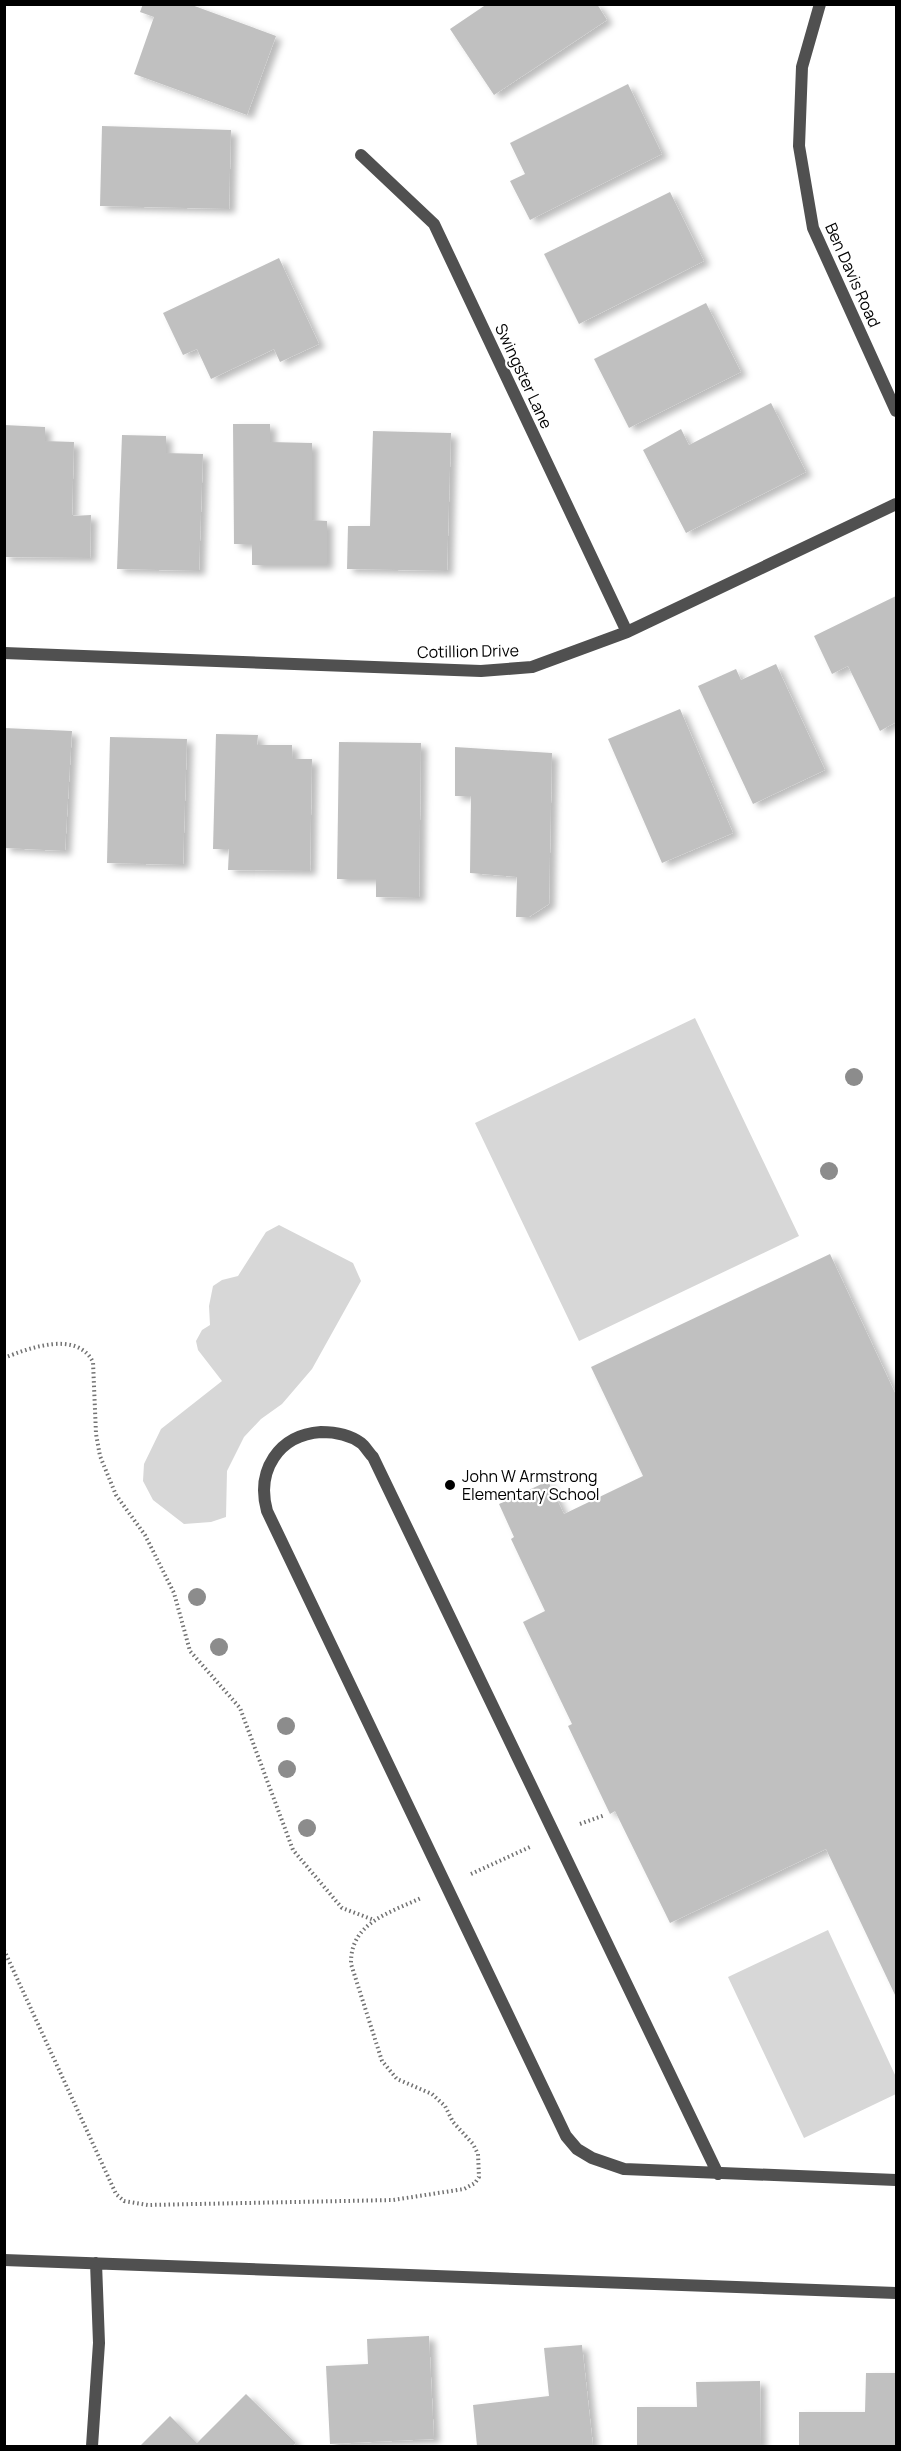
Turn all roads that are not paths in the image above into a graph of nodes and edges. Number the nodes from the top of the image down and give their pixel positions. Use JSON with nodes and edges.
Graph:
{"nodes":[{"id":1,"x":820,"y":4,"type":"edge"},
{"id":2,"x":361,"y":155,"type":"dead end"},
{"id":3,"x":897,"y":411,"type":"edge"},
{"id":4,"x":897,"y":504,"type":"edge"},
{"id":5,"x":627,"y":632,"type":"junction"},
{"id":6,"x":4,"y":653,"type":"edge"},
{"id":7,"x":718,"y":2174,"type":"junction"},
{"id":8,"x":897,"y":2180,"type":"edge"},
{"id":9,"x":4,"y":2260,"type":"edge"},
{"id":10,"x":96,"y":2263,"type":"junction"},
{"id":11,"x":897,"y":2294,"type":"edge"},
{"id":12,"x":92,"y":2446,"type":"edge"}],
"edges":[{"from":1,"to":3,"type":"street","name":"Ben Davis Road"},
{"from":2,"to":5,"type":"street","name":"Swingster Lane"},
{"from":4,"to":5,"type":"street","name":"Cotillion Drive"},
{"from":5,"to":6,"type":"street","name":"Cotillion Drive"},
{"from":7,"to":7,"type":"street"},
{"from":7,"to":8,"type":"street"},
{"from":9,"to":10,"type":"street"},
{"from":10,"to":11,"type":"street"},
{"from":10,"to":12,"type":"street"}]}
